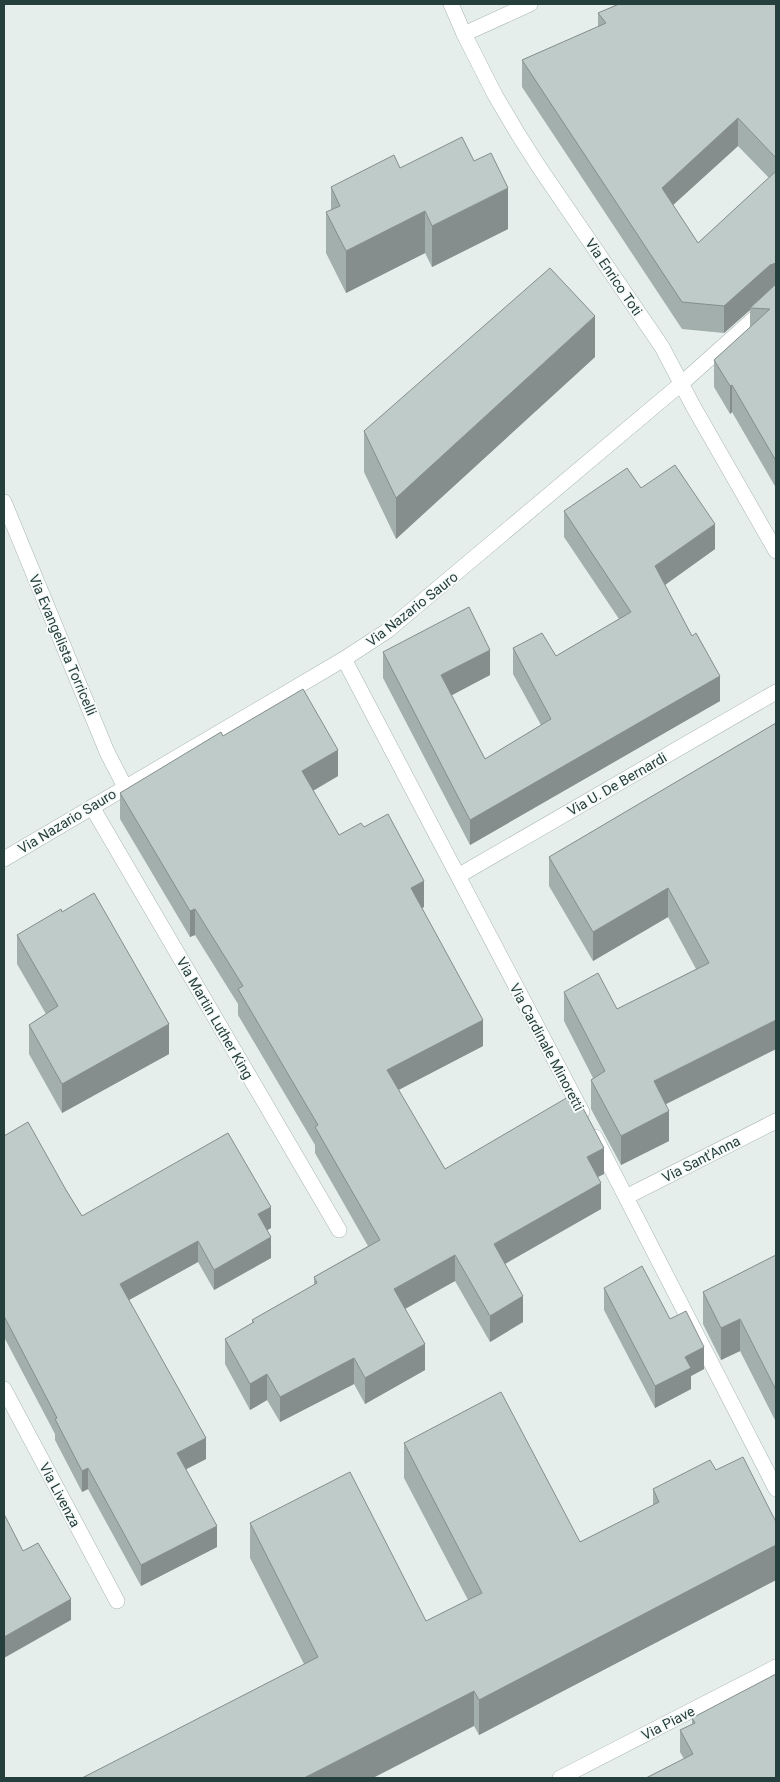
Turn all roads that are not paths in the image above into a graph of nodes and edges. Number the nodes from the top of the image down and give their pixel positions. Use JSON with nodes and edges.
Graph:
{"nodes":[{"id":1,"x":451,"y":4,"type":"edge"},
{"id":2,"x":530,"y":4,"type":"edge"},
{"id":3,"x":464,"y":34,"type":"junction"},
{"id":4,"x":776,"y":298,"type":"edge"},
{"id":5,"x":682,"y":383,"type":"junction"},
{"id":6,"x":4,"y":502,"type":"edge"},
{"id":7,"x":776,"y":551,"type":"edge"},
{"id":8,"x":344,"y":659,"type":"junction"},
{"id":9,"x":776,"y":692,"type":"edge"},
{"id":10,"x":125,"y":787,"type":"junction"},
{"id":11,"x":92,"y":806,"type":"junction"},
{"id":12,"x":4,"y":859,"type":"edge"},
{"id":13,"x":458,"y":876,"type":"junction"},
{"id":14,"x":776,"y":1121,"type":"edge"},
{"id":15,"x":626,"y":1197,"type":"junction"},
{"id":16,"x":339,"y":1230,"type":"dead end"},
{"id":17,"x":4,"y":1390,"type":"edge"},
{"id":18,"x":776,"y":1489,"type":"edge"},
{"id":19,"x":117,"y":1601,"type":"dead end"},
{"id":20,"x":776,"y":1667,"type":"edge"},
{"id":21,"x":560,"y":1778,"type":"edge"}],
"edges":[{"from":1,"to":3,"type":"street","name":"Via Enrico Toti"},
{"from":2,"to":3,"type":"street"},
{"from":3,"to":5,"type":"street","name":"Via Enrico Toti"},
{"from":4,"to":5,"type":"street","name":"Via Nazario Sauro"},
{"from":5,"to":7,"type":"street","name":"Via Enrico Toti"},
{"from":5,"to":8,"type":"street","name":"Via Nazario Sauro"},
{"from":6,"to":10,"type":"street","name":"Via Evangelista Torricelli"},
{"from":8,"to":10,"type":"street","name":"Via Nazario Sauro"},
{"from":8,"to":13,"type":"street","name":"Via Cardinale Minoretti"},
{"from":9,"to":13,"type":"street","name":"Via U. De Bernardi"},
{"from":10,"to":11,"type":"street","name":"Via Nazario Sauro"},
{"from":11,"to":12,"type":"street","name":"Via Nazario Sauro"},
{"from":11,"to":16,"type":"street","name":"Via Martin Luther King"},
{"from":13,"to":15,"type":"street","name":"Via Cardinale Minoretti"},
{"from":14,"to":15,"type":"street","name":"Via Sant'Anna"},
{"from":15,"to":18,"type":"street","name":"Via Cardinale Minoretti"},
{"from":17,"to":19,"type":"street","name":"Via Livenza"},
{"from":20,"to":21,"type":"street","name":"Via Piave"}]}
